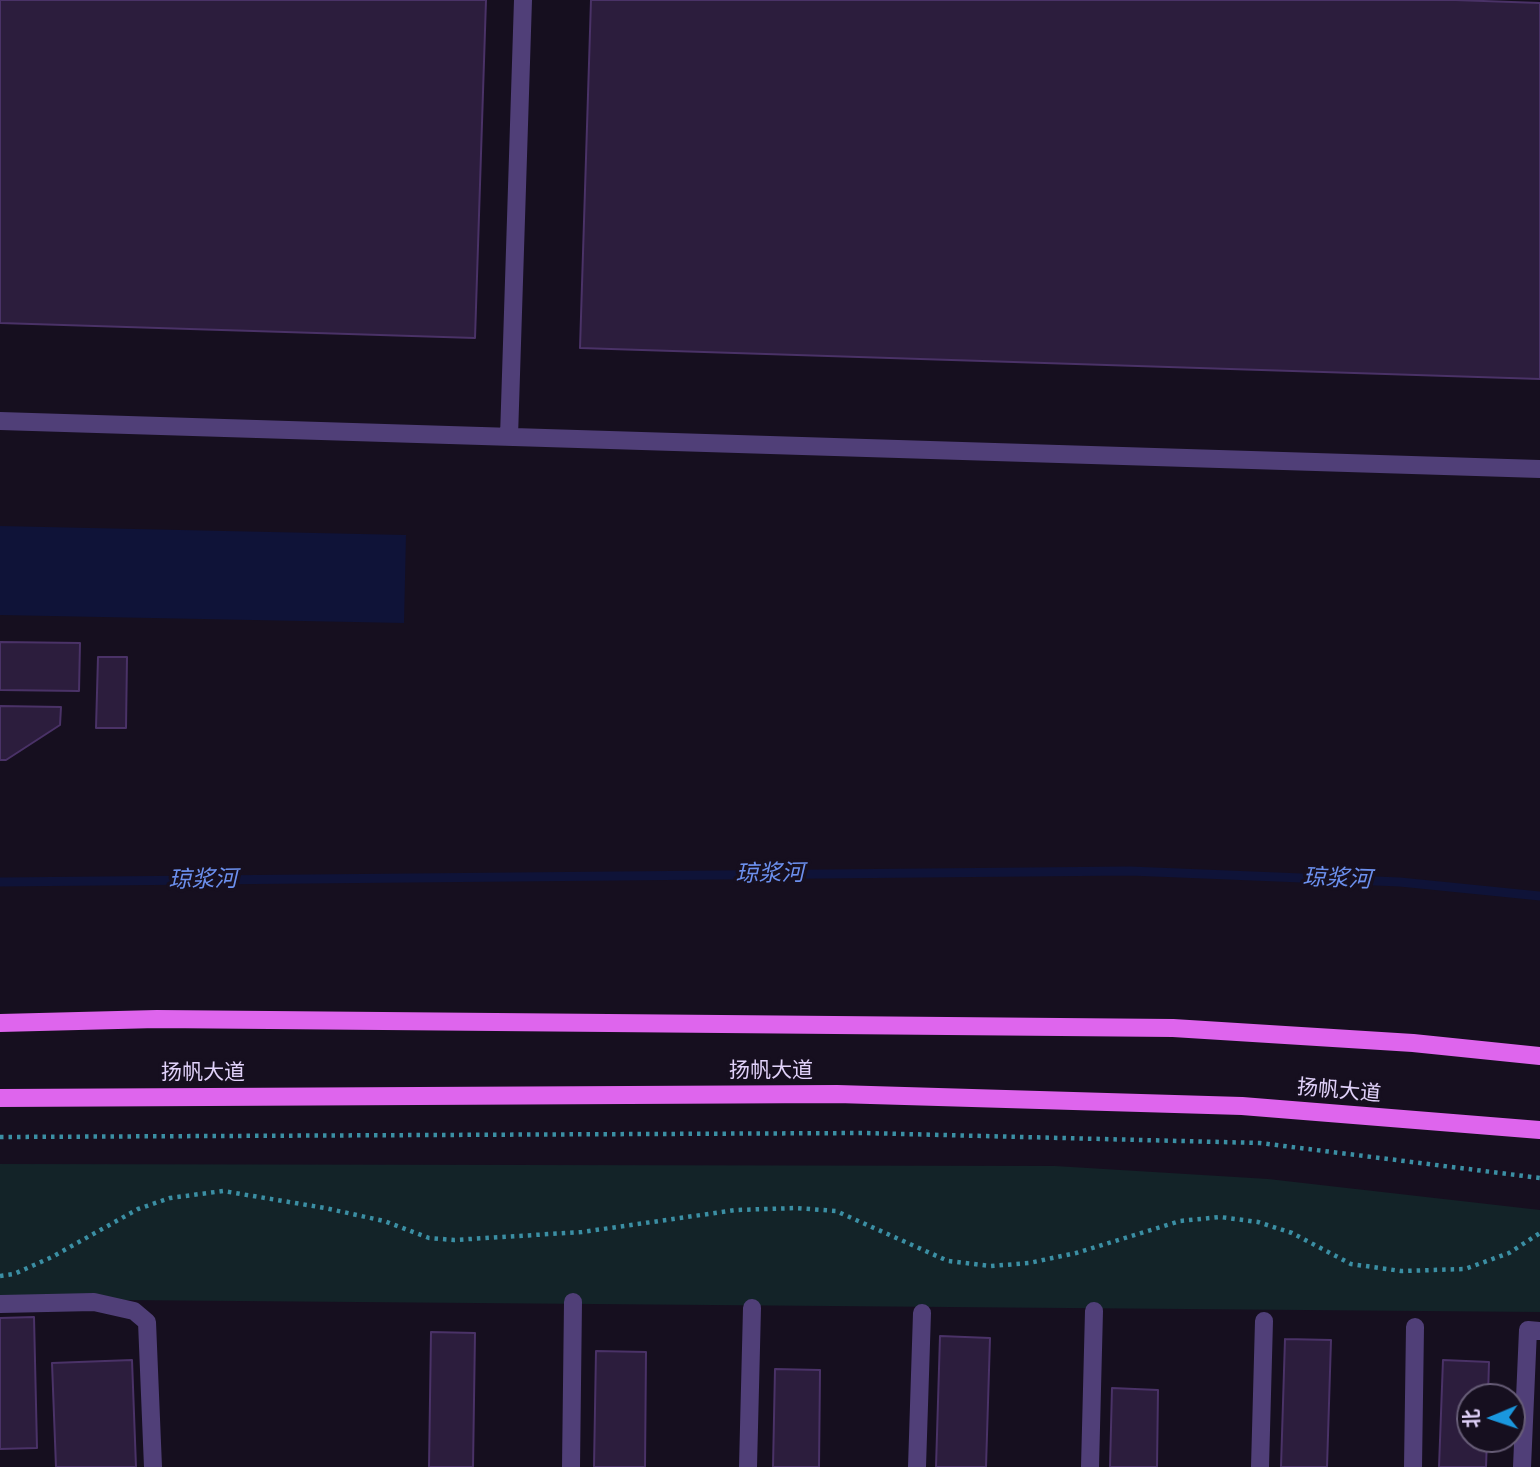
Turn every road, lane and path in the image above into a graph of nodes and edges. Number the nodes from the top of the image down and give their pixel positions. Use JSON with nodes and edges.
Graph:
{"nodes":[{"id":1,"x":523,"y":0,"type":"edge"},
{"id":2,"x":0,"y":421,"type":"edge"},
{"id":3,"x":509,"y":437,"type":"junction"},
{"id":4,"x":1540,"y":469,"type":"edge"},
{"id":5,"x":0,"y":1023,"type":"edge"},
{"id":6,"x":1540,"y":1056,"type":"edge"},
{"id":7,"x":0,"y":1098,"type":"edge"},
{"id":8,"x":1540,"y":1130,"type":"edge"},
{"id":9,"x":0,"y":1137,"type":"edge"},
{"id":10,"x":1540,"y":1178,"type":"edge"},
{"id":11,"x":1540,"y":1233,"type":"edge"},
{"id":12,"x":0,"y":1276,"type":"edge"},
{"id":13,"x":573,"y":1302,"type":"dead end"},
{"id":14,"x":0,"y":1304,"type":"edge"},
{"id":15,"x":752,"y":1308,"type":"dead end"},
{"id":16,"x":1094,"y":1311,"type":"dead end"},
{"id":17,"x":922,"y":1313,"type":"dead end"},
{"id":18,"x":1264,"y":1321,"type":"dead end"},
{"id":19,"x":1415,"y":1327,"type":"dead end"},
{"id":20,"x":1540,"y":1331,"type":"edge"},
{"id":21,"x":153,"y":1467,"type":"edge"},
{"id":22,"x":571,"y":1467,"type":"edge"},
{"id":23,"x":748,"y":1467,"type":"edge"},
{"id":24,"x":917,"y":1467,"type":"edge"},
{"id":25,"x":1090,"y":1467,"type":"edge"},
{"id":26,"x":1260,"y":1467,"type":"edge"},
{"id":27,"x":1413,"y":1467,"type":"edge"},
{"id":28,"x":1522,"y":1467,"type":"edge"}],
"edges":[{"from":1,"to":3,"type":"lane"},
{"from":2,"to":3,"type":"lane"},
{"from":3,"to":4,"type":"lane"},
{"from":5,"to":6,"type":"main road"},
{"from":7,"to":8,"type":"main road","name":"扬帆大道"},
{"from":9,"to":10,"type":"path"},
{"from":11,"to":12,"type":"path"},
{"from":13,"to":22,"type":"lane"},
{"from":14,"to":21,"type":"lane"},
{"from":15,"to":23,"type":"lane"},
{"from":16,"to":25,"type":"lane"},
{"from":17,"to":24,"type":"lane"},
{"from":18,"to":26,"type":"lane"},
{"from":19,"to":27,"type":"lane"},
{"from":20,"to":28,"type":"lane"}]}
